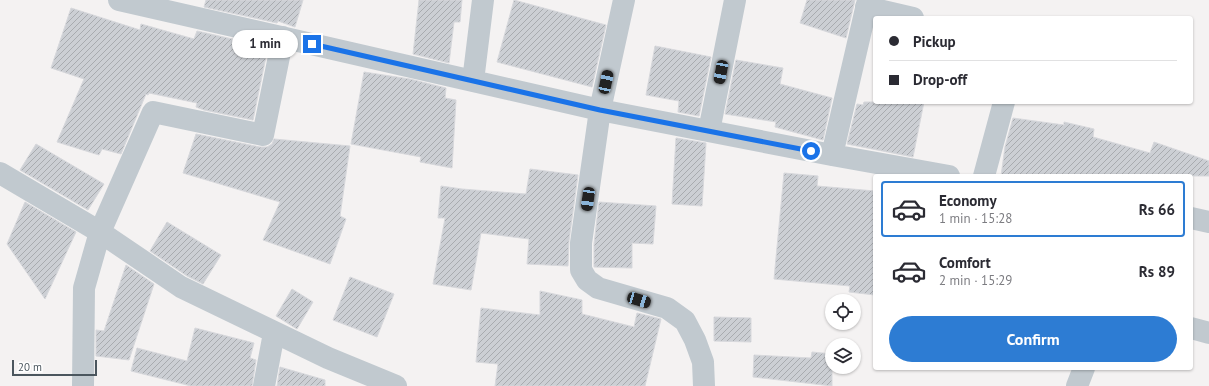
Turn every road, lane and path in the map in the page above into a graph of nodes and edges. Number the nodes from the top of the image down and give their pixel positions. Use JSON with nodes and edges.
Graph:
{"nodes":[{"id":1,"x":119,"y":0,"type":"edge"},
{"id":2,"x":483,"y":0,"type":"edge"},
{"id":3,"x":624,"y":0,"type":"edge"},
{"id":4,"x":735,"y":0,"type":"edge"},
{"id":5,"x":867,"y":4,"type":"edge"},
{"id":6,"x":197,"y":9,"type":"edge"},
{"id":7,"x":906,"y":16,"type":"edge"},
{"id":8,"x":282,"y":37,"type":"junction"},
{"id":9,"x":473,"y":81,"type":"junction"},
{"id":10,"x":1003,"y":104,"type":"edge"},
{"id":11,"x":600,"y":110,"type":"junction"},
{"id":12,"x":709,"y":131,"type":"junction"},
{"id":13,"x":832,"y":155,"type":"junction"},
{"id":14,"x":0,"y":173,"type":"edge"},
{"id":15,"x":939,"y":174,"type":"edge"},
{"id":16,"x":985,"y":174,"type":"edge"},
{"id":17,"x":1193,"y":218,"type":"edge"},
{"id":18,"x":1209,"y":222,"type":"edge"},
{"id":19,"x":100,"y":232,"type":"junction"},
{"id":20,"x":1193,"y":329,"type":"edge"},
{"id":21,"x":274,"y":333,"type":"junction"},
{"id":22,"x":1209,"y":333,"type":"edge"},
{"id":23,"x":1083,"y":370,"type":"edge"},
{"id":24,"x":83,"y":386,"type":"edge"},
{"id":25,"x":264,"y":386,"type":"edge"},
{"id":26,"x":396,"y":386,"type":"edge"},
{"id":27,"x":704,"y":386,"type":"edge"},
{"id":28,"x":1077,"y":386,"type":"edge"}],
"edges":[{"from":1,"to":6,"type":"street"},
{"from":2,"to":9,"type":"street"},
{"from":3,"to":11,"type":"street"},
{"from":4,"to":12,"type":"street"},
{"from":5,"to":7,"type":"street"},
{"from":5,"to":13,"type":"street"},
{"from":6,"to":8,"type":"street"},
{"from":8,"to":9,"type":"street"},
{"from":8,"to":19,"type":"street"},
{"from":9,"to":11,"type":"street"},
{"from":10,"to":16,"type":"street"},
{"from":11,"to":12,"type":"street"},
{"from":11,"to":27,"type":"street"},
{"from":12,"to":13,"type":"street"},
{"from":13,"to":15,"type":"street"},
{"from":14,"to":19,"type":"street"},
{"from":17,"to":18,"type":"street"},
{"from":19,"to":21,"type":"street"},
{"from":19,"to":24,"type":"street"},
{"from":20,"to":22,"type":"street"},
{"from":21,"to":25,"type":"street"},
{"from":21,"to":26,"type":"street"},
{"from":23,"to":28,"type":"street"}]}
